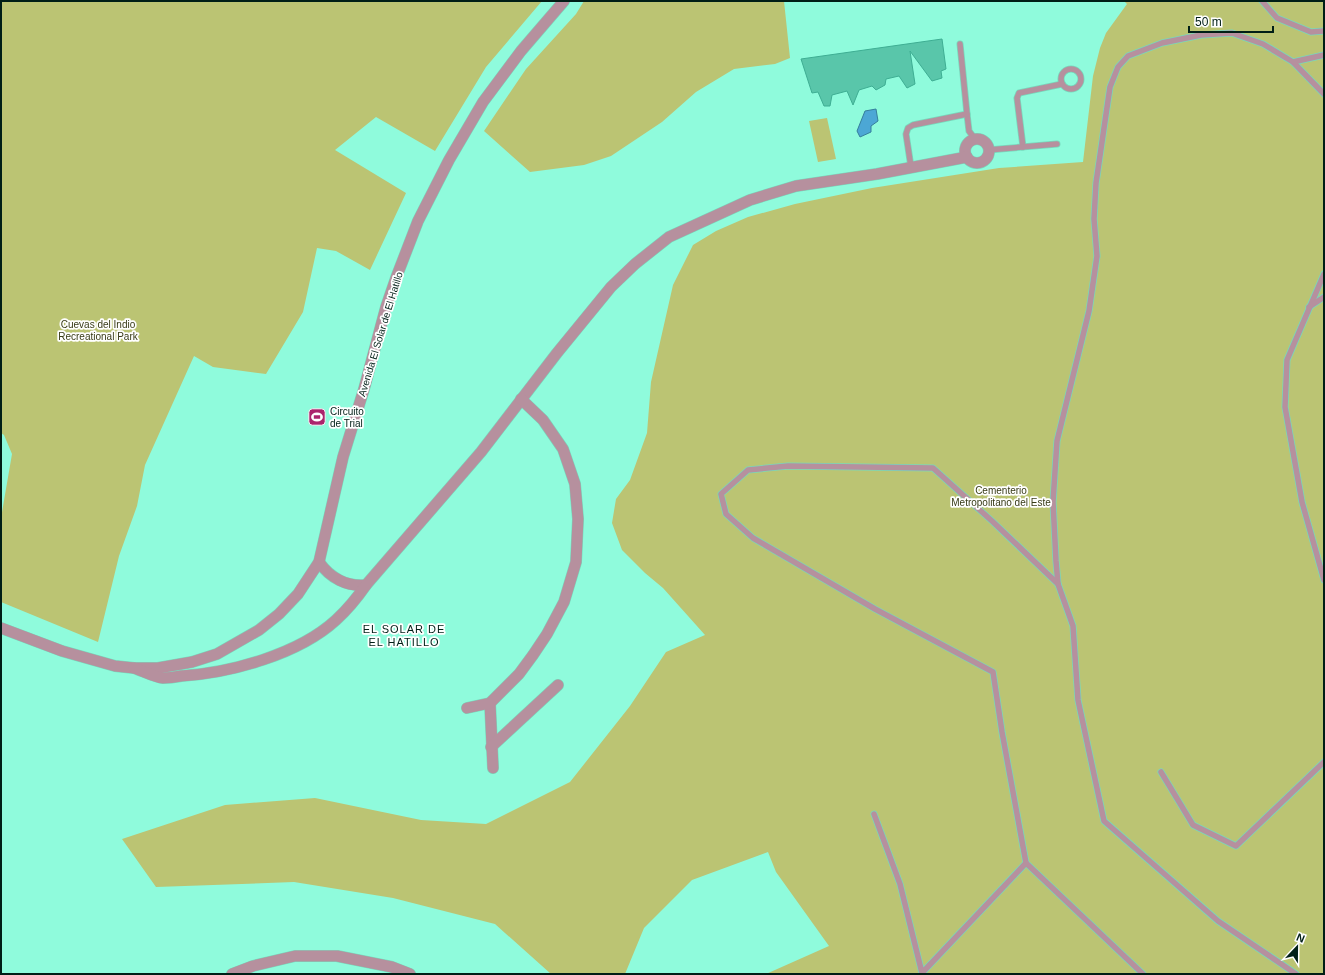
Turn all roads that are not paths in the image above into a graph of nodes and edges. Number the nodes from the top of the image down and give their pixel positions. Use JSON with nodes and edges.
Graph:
{"nodes":[{"id":1,"x":564,"y":1,"type":"edge"},
{"id":2,"x":1262,"y":1,"type":"edge"},
{"id":3,"x":1324,"y":31,"type":"edge"},
{"id":4,"x":960,"y":44,"type":"dead end"},
{"id":5,"x":1324,"y":55,"type":"edge"},
{"id":6,"x":1293,"y":62,"type":"junction"},
{"id":7,"x":1062,"y":84,"type":"dead end"},
{"id":8,"x":1324,"y":94,"type":"edge"},
{"id":9,"x":967,"y":114,"type":"junction"},
{"id":10,"x":975,"y":139,"type":"junction"},
{"id":11,"x":1057,"y":144,"type":"dead end"},
{"id":12,"x":1023,"y":147,"type":"junction"},
{"id":13,"x":988,"y":150,"type":"junction"},
{"id":14,"x":967,"y":157,"type":"junction"},
{"id":15,"x":911,"y":168,"type":"junction"},
{"id":16,"x":1324,"y":274,"type":"edge"},
{"id":17,"x":1324,"y":297,"type":"edge"},
{"id":18,"x":1309,"y":307,"type":"junction"},
{"id":19,"x":521,"y":399,"type":"junction"},
{"id":20,"x":319,"y":562,"type":"junction"},
{"id":21,"x":1324,"y":580,"type":"edge"},
{"id":22,"x":1058,"y":584,"type":"junction"},
{"id":23,"x":366,"y":585,"type":"junction"},
{"id":24,"x":1,"y":628,"type":"edge"},
{"id":25,"x":134,"y":668,"type":"junction"},
{"id":26,"x":558,"y":685,"type":"dead end"},
{"id":27,"x":490,"y":703,"type":"junction"},
{"id":28,"x":467,"y":708,"type":"dead end"},
{"id":29,"x":491,"y":747,"type":"junction"},
{"id":30,"x":1324,"y":762,"type":"edge"},
{"id":31,"x":493,"y":768,"type":"dead end"},
{"id":32,"x":1161,"y":772,"type":"dead end"},
{"id":33,"x":874,"y":814,"type":"dead end"},
{"id":34,"x":1026,"y":863,"type":"junction"},
{"id":35,"x":232,"y":974,"type":"edge"},
{"id":36,"x":410,"y":974,"type":"edge"},
{"id":37,"x":922,"y":974,"type":"edge"},
{"id":38,"x":1143,"y":974,"type":"edge"},
{"id":39,"x":1296,"y":974,"type":"edge"}],
"edges":[{"from":1,"to":20,"type":"street","name":"Avenida El Solar de El Hatillo"},
{"from":2,"to":3,"type":"lane"},
{"from":4,"to":9,"type":"lane"},
{"from":5,"to":6,"type":"lane"},
{"from":6,"to":8,"type":"lane"},
{"from":6,"to":22,"type":"lane"},
{"from":7,"to":12,"type":"lane"},
{"from":9,"to":10,"type":"lane"},
{"from":9,"to":15,"type":"lane"},
{"from":10,"to":13,"type":"street"},
{"from":10,"to":14,"type":"street"},
{"from":11,"to":12,"type":"lane"},
{"from":12,"to":13,"type":"lane"},
{"from":13,"to":14,"type":"street"},
{"from":14,"to":15,"type":"street"},
{"from":15,"to":19,"type":"street"},
{"from":16,"to":18,"type":"lane"},
{"from":17,"to":18,"type":"lane"},
{"from":18,"to":21,"type":"lane"},
{"from":19,"to":23,"type":"street"},
{"from":19,"to":27,"type":"street"},
{"from":20,"to":23,"type":"street"},
{"from":20,"to":25,"type":"street","name":"Avenida El Solar de El Hatillo"},
{"from":22,"to":34,"type":"lane"},
{"from":22,"to":39,"type":"lane"},
{"from":23,"to":25,"type":"street"},
{"from":24,"to":25,"type":"street","name":"Avenida El Solar de El Hatillo"},
{"from":26,"to":29,"type":"street"},
{"from":27,"to":28,"type":"street"},
{"from":27,"to":29,"type":"street"},
{"from":29,"to":31,"type":"street"},
{"from":30,"to":32,"type":"lane"},
{"from":33,"to":37,"type":"lane"},
{"from":34,"to":37,"type":"lane"},
{"from":34,"to":38,"type":"lane"},
{"from":35,"to":36,"type":"street"}]}
